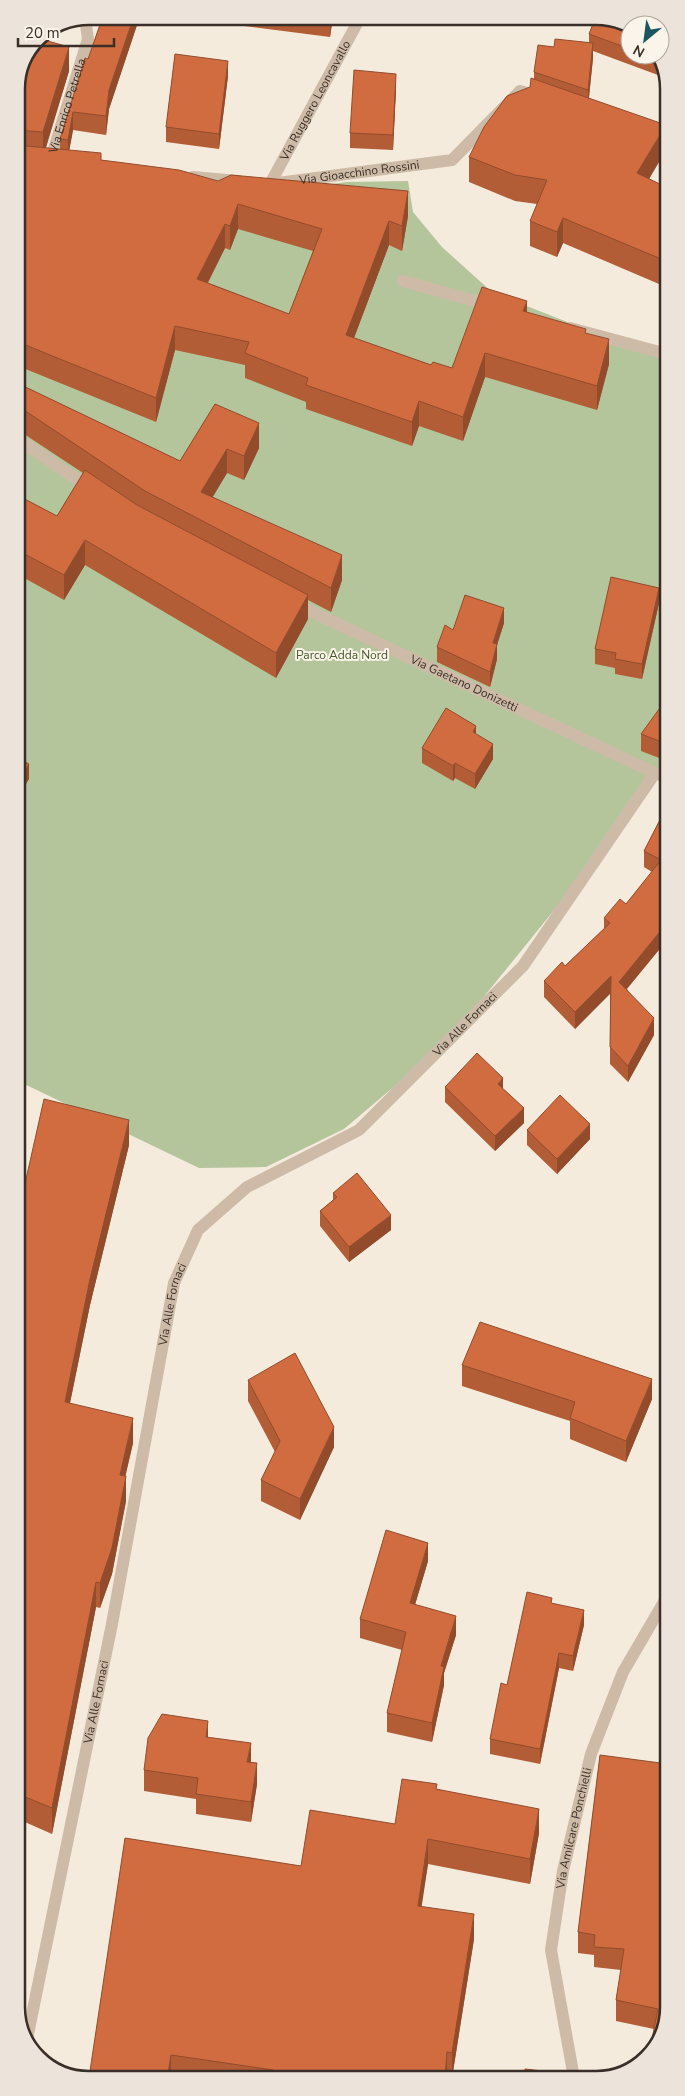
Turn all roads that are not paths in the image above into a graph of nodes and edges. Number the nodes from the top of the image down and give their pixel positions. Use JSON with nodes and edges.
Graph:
{"nodes":[{"id":1,"x":87,"y":25,"type":"edge"},
{"id":2,"x":356,"y":25,"type":"edge"},
{"id":3,"x":548,"y":100,"type":"edge"},
{"id":4,"x":33,"y":163,"type":"edge"},
{"id":5,"x":183,"y":176,"type":"edge"},
{"id":6,"x":260,"y":183,"type":"junction"},
{"id":7,"x":402,"y":281,"type":"dead end"},
{"id":8,"x":506,"y":310,"type":"edge"},
{"id":9,"x":554,"y":323,"type":"edge"},
{"id":10,"x":660,"y":352,"type":"edge"},
{"id":11,"x":25,"y":443,"type":"edge"},
{"id":12,"x":103,"y":496,"type":"edge"},
{"id":13,"x":286,"y":599,"type":"edge"},
{"id":14,"x":654,"y":773,"type":"junction"},
{"id":15,"x":660,"y":775,"type":"edge"},
{"id":16,"x":660,"y":1609,"type":"edge"},
{"id":17,"x":29,"y":2029,"type":"edge"},
{"id":18,"x":573,"y":2071,"type":"edge"}],
"edges":[{"from":1,"to":4,"type":"street","name":"Via Enrico Petrella"},
{"from":2,"to":6,"type":"street","name":"Via Ruggero Leoncavallo"},
{"from":3,"to":6,"type":"street","name":"Via Gioacchino Rossini"},
{"from":5,"to":6,"type":"street","name":"Via Gioacchino Rossini"},
{"from":7,"to":8,"type":"street"},
{"from":9,"to":10,"type":"street"},
{"from":11,"to":12,"type":"street"},
{"from":13,"to":14,"type":"street","name":"Via Gaetano Donizetti"},
{"from":14,"to":15,"type":"street"},
{"from":14,"to":17,"type":"street","name":"Via Alle Fornaci"},
{"from":16,"to":18,"type":"street","name":"Via Amilcare Ponchielli"}]}
